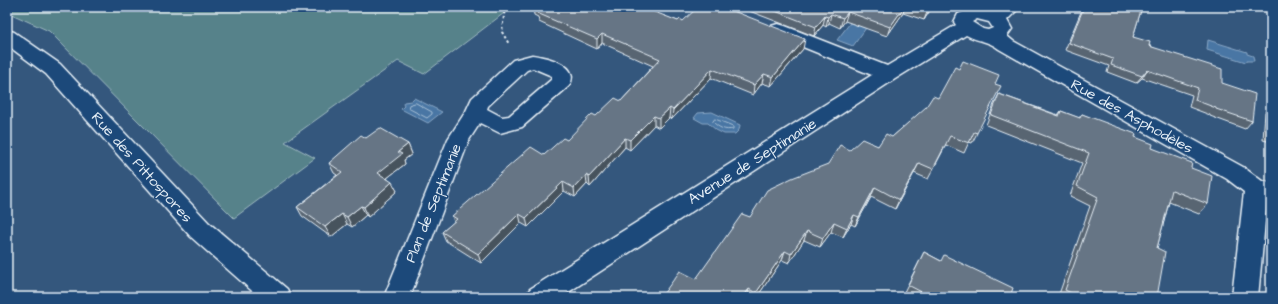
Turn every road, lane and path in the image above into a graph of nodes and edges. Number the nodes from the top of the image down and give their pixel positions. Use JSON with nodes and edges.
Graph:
{"nodes":[{"id":1,"x":505,"y":7,"type":"edge"},
{"id":2,"x":1011,"y":7,"type":"edge"},
{"id":3,"x":763,"y":24,"type":"edge"},
{"id":4,"x":995,"y":27,"type":"junction"},
{"id":5,"x":7,"y":36,"type":"edge"},
{"id":6,"x":520,"y":65,"type":"junction"},
{"id":7,"x":888,"y":74,"type":"junction"},
{"id":8,"x":476,"y":112,"type":"junction"},
{"id":9,"x":1263,"y":190,"type":"edge"},
{"id":10,"x":278,"y":297,"type":"edge"},
{"id":11,"x":397,"y":297,"type":"edge"},
{"id":12,"x":539,"y":297,"type":"edge"},
{"id":13,"x":1245,"y":297,"type":"edge"}],
"edges":[{"from":1,"to":6,"type":"path"},
{"from":2,"to":4,"type":"street"},
{"from":3,"to":7,"type":"street"},
{"from":4,"to":7,"type":"street","name":"Avenue de Septimanie"},
{"from":4,"to":9,"type":"street","name":"Rue des Asphodèles"},
{"from":5,"to":10,"type":"street","name":"Rue des Pittospores"},
{"from":6,"to":8,"type":"street","name":"Plan de Septimanie"},
{"from":6,"to":8,"type":"street"},
{"from":7,"to":12,"type":"street","name":"Avenue de Septimanie"},
{"from":8,"to":11,"type":"street","name":"Plan de Septimanie"},
{"from":9,"to":13,"type":"street"}]}
